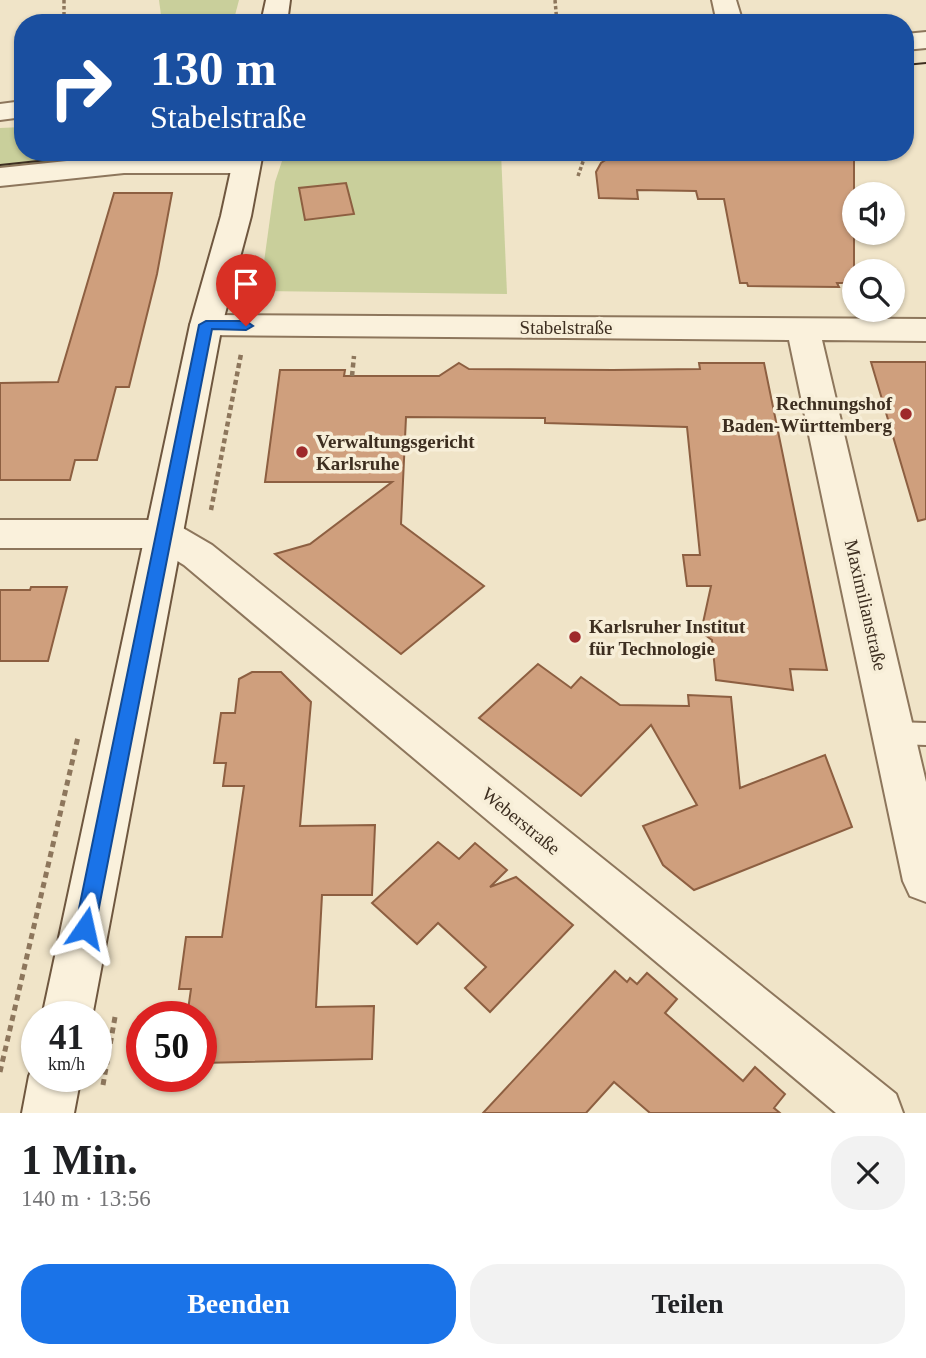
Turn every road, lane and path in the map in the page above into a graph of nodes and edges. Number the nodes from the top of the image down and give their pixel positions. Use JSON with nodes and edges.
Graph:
{"nodes":[{"id":1,"x":186,"y":161,"type":"edge"},
{"id":2,"x":246,"y":161,"type":"edge"},
{"id":3,"x":583,"y":161,"type":"edge"},
{"id":4,"x":578,"y":176,"type":"dead end"},
{"id":5,"x":0,"y":177,"type":"edge"},
{"id":6,"x":206,"y":325,"type":"junction"},
{"id":7,"x":803,"y":329,"type":"junction"},
{"id":8,"x":926,"y":330,"type":"edge"},
{"id":9,"x":354,"y":363,"type":"dead end"},
{"id":10,"x":352,"y":376,"type":"dead end"},
{"id":11,"x":0,"y":534,"type":"edge"},
{"id":12,"x":163,"y":534,"type":"junction"},
{"id":13,"x":911,"y":733,"type":"edge"},
{"id":14,"x":79,"y":734,"type":"dead end"},
{"id":15,"x":926,"y":881,"type":"edge"},
{"id":16,"x":70,"y":1001,"type":"edge"},
{"id":17,"x":0,"y":1072,"type":"edge"},
{"id":18,"x":52,"y":1092,"type":"edge"},
{"id":19,"x":48,"y":1113,"type":"edge"},
{"id":20,"x":877,"y":1113,"type":"edge"}],
"edges":[{"from":1,"to":5,"type":"street"},
{"from":2,"to":6,"type":"street"},
{"from":3,"to":4,"type":"path"},
{"from":6,"to":7,"type":"street","name":"Stabelstraße"},
{"from":6,"to":12,"type":"street"},
{"from":7,"to":8,"type":"street","name":"Stabelstraße"},
{"from":7,"to":13,"type":"street","name":"Maximilianstraße"},
{"from":9,"to":10,"type":"path"},
{"from":11,"to":12,"type":"street"},
{"from":12,"to":16,"type":"street"},
{"from":12,"to":20,"type":"street","name":"Weberstraße"},
{"from":13,"to":15,"type":"street","name":"Maximilianstraße"},
{"from":14,"to":17,"type":"path"},
{"from":18,"to":19,"type":"street"}]}
